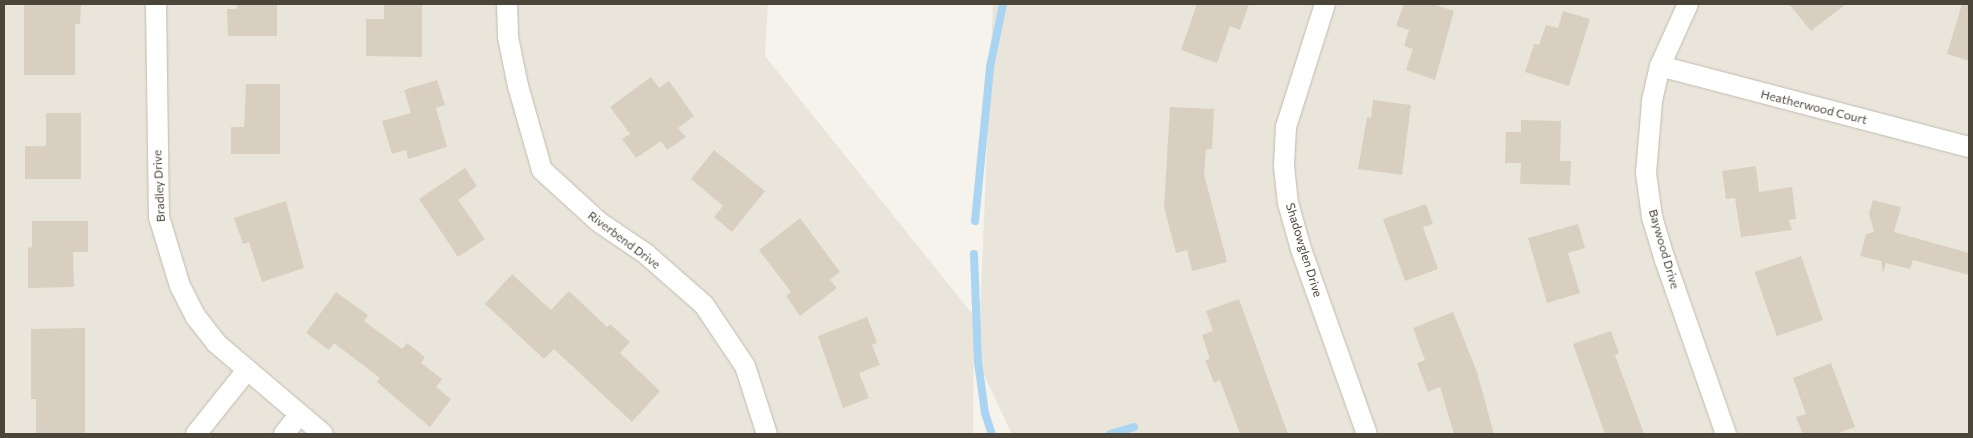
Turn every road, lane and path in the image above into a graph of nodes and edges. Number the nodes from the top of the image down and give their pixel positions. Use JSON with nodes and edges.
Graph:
{"nodes":[{"id":1,"x":156,"y":4,"type":"edge"},
{"id":2,"x":507,"y":4,"type":"edge"},
{"id":3,"x":1325,"y":4,"type":"edge"},
{"id":4,"x":1688,"y":4,"type":"edge"},
{"id":5,"x":1660,"y":66,"type":"junction"},
{"id":6,"x":1969,"y":147,"type":"edge"},
{"id":7,"x":247,"y":370,"type":"junction"},
{"id":8,"x":299,"y":416,"type":"junction"},
{"id":9,"x":196,"y":434,"type":"edge"},
{"id":10,"x":284,"y":434,"type":"edge"},
{"id":11,"x":323,"y":434,"type":"edge"},
{"id":12,"x":767,"y":434,"type":"edge"},
{"id":13,"x":1367,"y":434,"type":"edge"},
{"id":14,"x":1726,"y":434,"type":"edge"}],
"edges":[{"from":1,"to":7,"type":"street","name":"Bradley Drive"},
{"from":2,"to":12,"type":"street","name":"Riverbend Drive"},
{"from":3,"to":13,"type":"street","name":"Shadowglen Drive"},
{"from":4,"to":5,"type":"street","name":"Baywood Drive"},
{"from":5,"to":6,"type":"street","name":"Heatherwood Court"},
{"from":5,"to":14,"type":"street","name":"Baywood Drive"},
{"from":7,"to":8,"type":"street","name":"Bradley Drive"},
{"from":7,"to":9,"type":"street"},
{"from":8,"to":10,"type":"street"},
{"from":8,"to":11,"type":"street","name":"Bradley Drive"}]}
